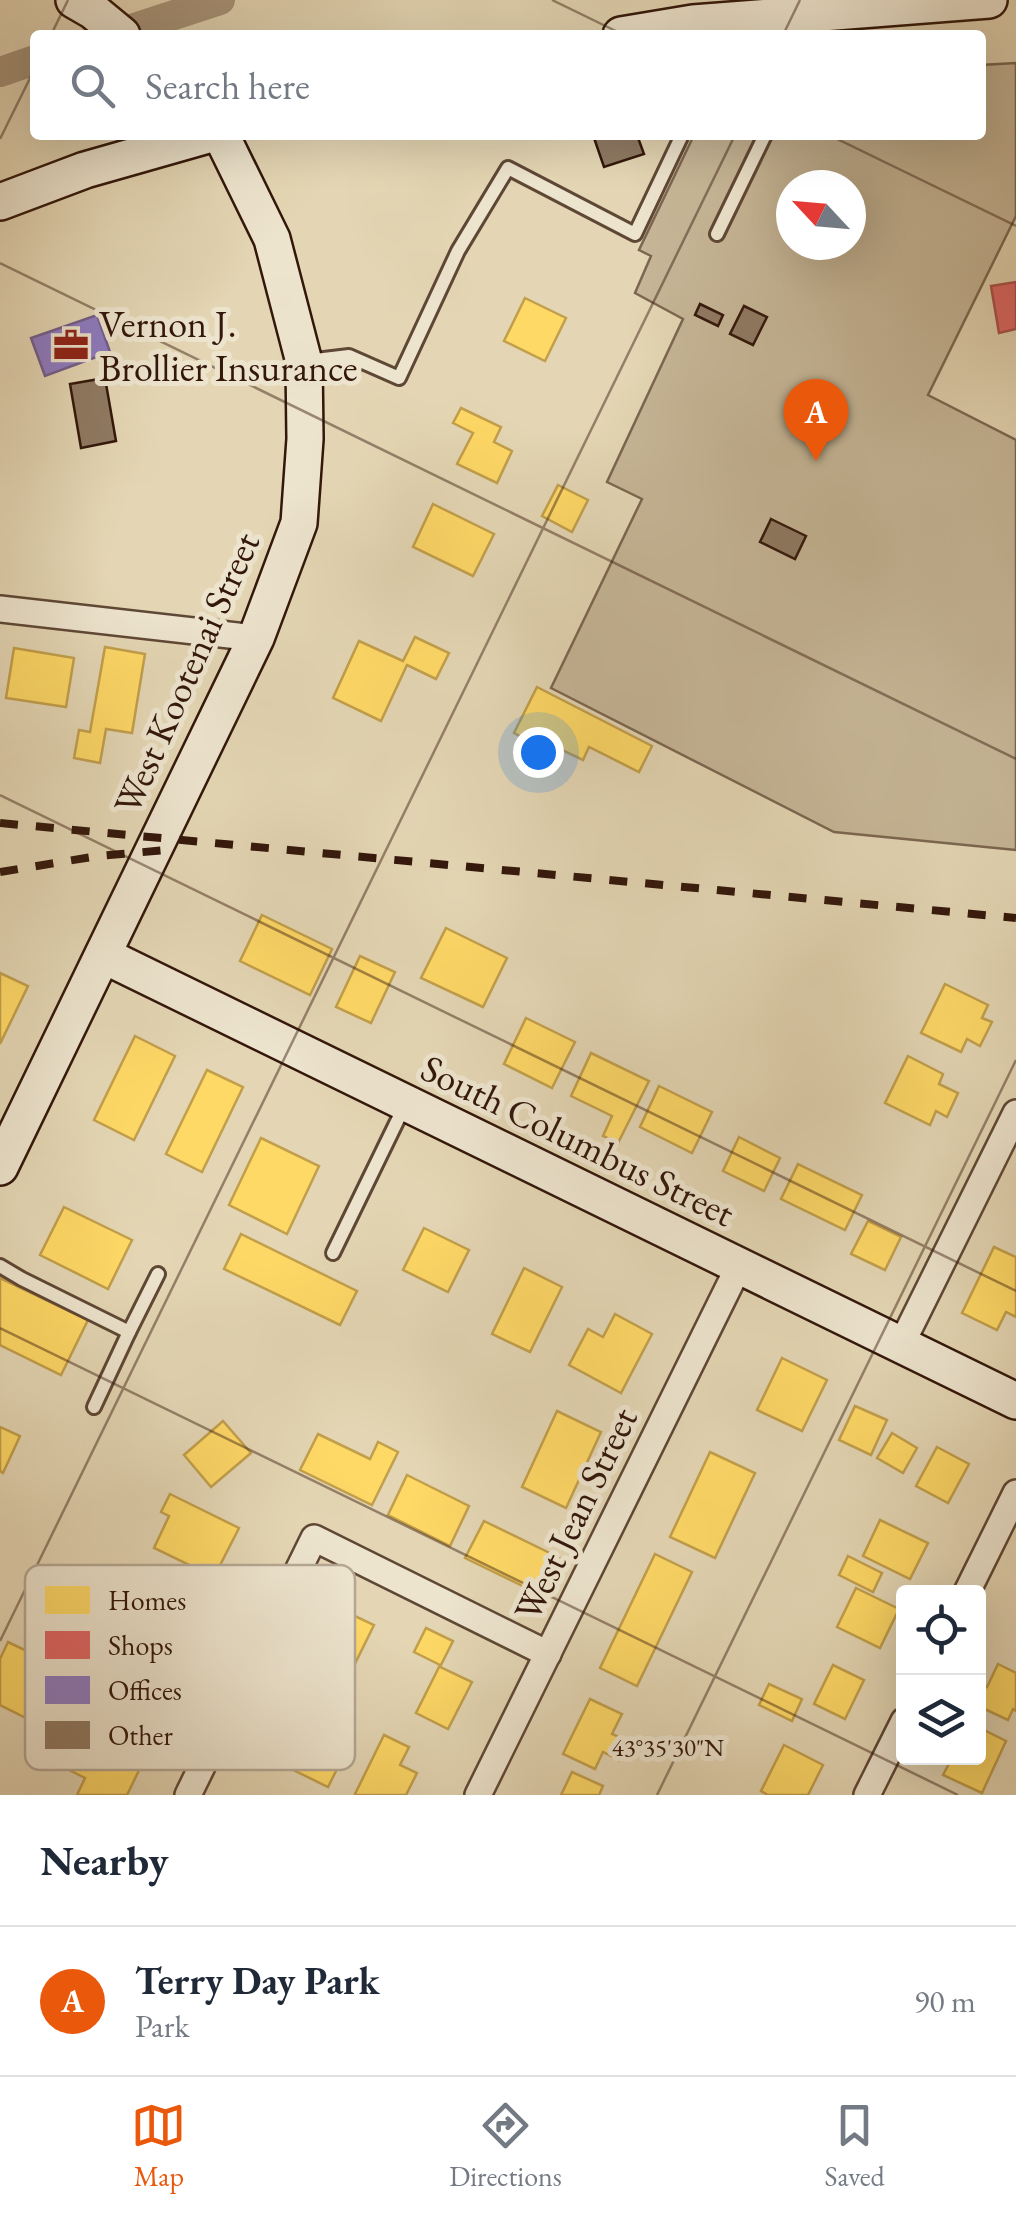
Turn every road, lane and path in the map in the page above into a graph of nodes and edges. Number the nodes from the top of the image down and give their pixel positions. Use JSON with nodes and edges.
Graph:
{"nodes":[{"id":1,"x":989,"y":0,"type":"edge"},
{"id":2,"x":83,"y":6,"type":"edge"},
{"id":3,"x":720,"y":22,"type":"edge"},
{"id":4,"x":115,"y":30,"type":"edge"},
{"id":5,"x":663,"y":30,"type":"edge"},
{"id":6,"x":190,"y":140,"type":"edge"},
{"id":7,"x":223,"y":140,"type":"edge"},
{"id":8,"x":680,"y":140,"type":"edge"},
{"id":9,"x":763,"y":140,"type":"edge"},
{"id":10,"x":0,"y":202,"type":"edge"},
{"id":11,"x":717,"y":234,"type":"dead end"},
{"id":12,"x":304,"y":362,"type":"junction"},
{"id":13,"x":0,"y":609,"type":"edge"},
{"id":14,"x":256,"y":638,"type":"junction"},
{"id":15,"x":103,"y":955,"type":"junction"},
{"id":16,"x":406,"y":1103,"type":"junction"},
{"id":17,"x":1016,"y":1113,"type":"edge"},
{"id":18,"x":0,"y":1168,"type":"edge"},
{"id":19,"x":333,"y":1253,"type":"dead end"},
{"id":20,"x":0,"y":1266,"type":"edge"},
{"id":21,"x":739,"y":1266,"type":"junction"},
{"id":22,"x":158,"y":1274,"type":"dead end"},
{"id":23,"x":130,"y":1332,"type":"junction"},
{"id":24,"x":900,"y":1344,"type":"junction"},
{"id":25,"x":1016,"y":1401,"type":"edge"},
{"id":26,"x":94,"y":1407,"type":"dead end"},
{"id":27,"x":1016,"y":1493,"type":"edge"},
{"id":28,"x":301,"y":1565,"type":"edge"},
{"id":29,"x":970,"y":1585,"type":"edge"},
{"id":30,"x":548,"y":1654,"type":"junction"},
{"id":31,"x":896,"y":1736,"type":"edge"},
{"id":32,"x":200,"y":1770,"type":"edge"},
{"id":33,"x":188,"y":1795,"type":"edge"},
{"id":34,"x":478,"y":1795,"type":"edge"},
{"id":35,"x":867,"y":1795,"type":"edge"}],
"edges":[{"from":1,"to":3,"type":"main road"},
{"from":2,"to":4,"type":"main road"},
{"from":3,"to":5,"type":"main road"},
{"from":6,"to":10,"type":"main road"},
{"from":7,"to":12,"type":"main road","name":"West Kootenai Street"},
{"from":8,"to":12,"type":"lane"},
{"from":9,"to":11,"type":"lane"},
{"from":12,"to":14,"type":"main road","name":"West Kootenai Street"},
{"from":13,"to":14,"type":"street"},
{"from":14,"to":15,"type":"main road","name":"West Kootenai Street"},
{"from":15,"to":16,"type":"main road","name":"South Columbus Street"},
{"from":15,"to":18,"type":"main road","name":"West Kootenai Street"},
{"from":16,"to":19,"type":"lane"},
{"from":16,"to":21,"type":"main road","name":"South Columbus Street"},
{"from":17,"to":24,"type":"street"},
{"from":20,"to":23,"type":"lane"},
{"from":21,"to":24,"type":"main road","name":"South Columbus Street"},
{"from":21,"to":30,"type":"street","name":"West Jean Street"},
{"from":22,"to":23,"type":"lane"},
{"from":23,"to":26,"type":"lane"},
{"from":24,"to":25,"type":"main road","name":"South Columbus Street"},
{"from":27,"to":29,"type":"street"},
{"from":28,"to":30,"type":"street"},
{"from":30,"to":34,"type":"street","name":"West Jean Street"},
{"from":31,"to":35,"type":"street"},
{"from":32,"to":33,"type":"street"}]}
